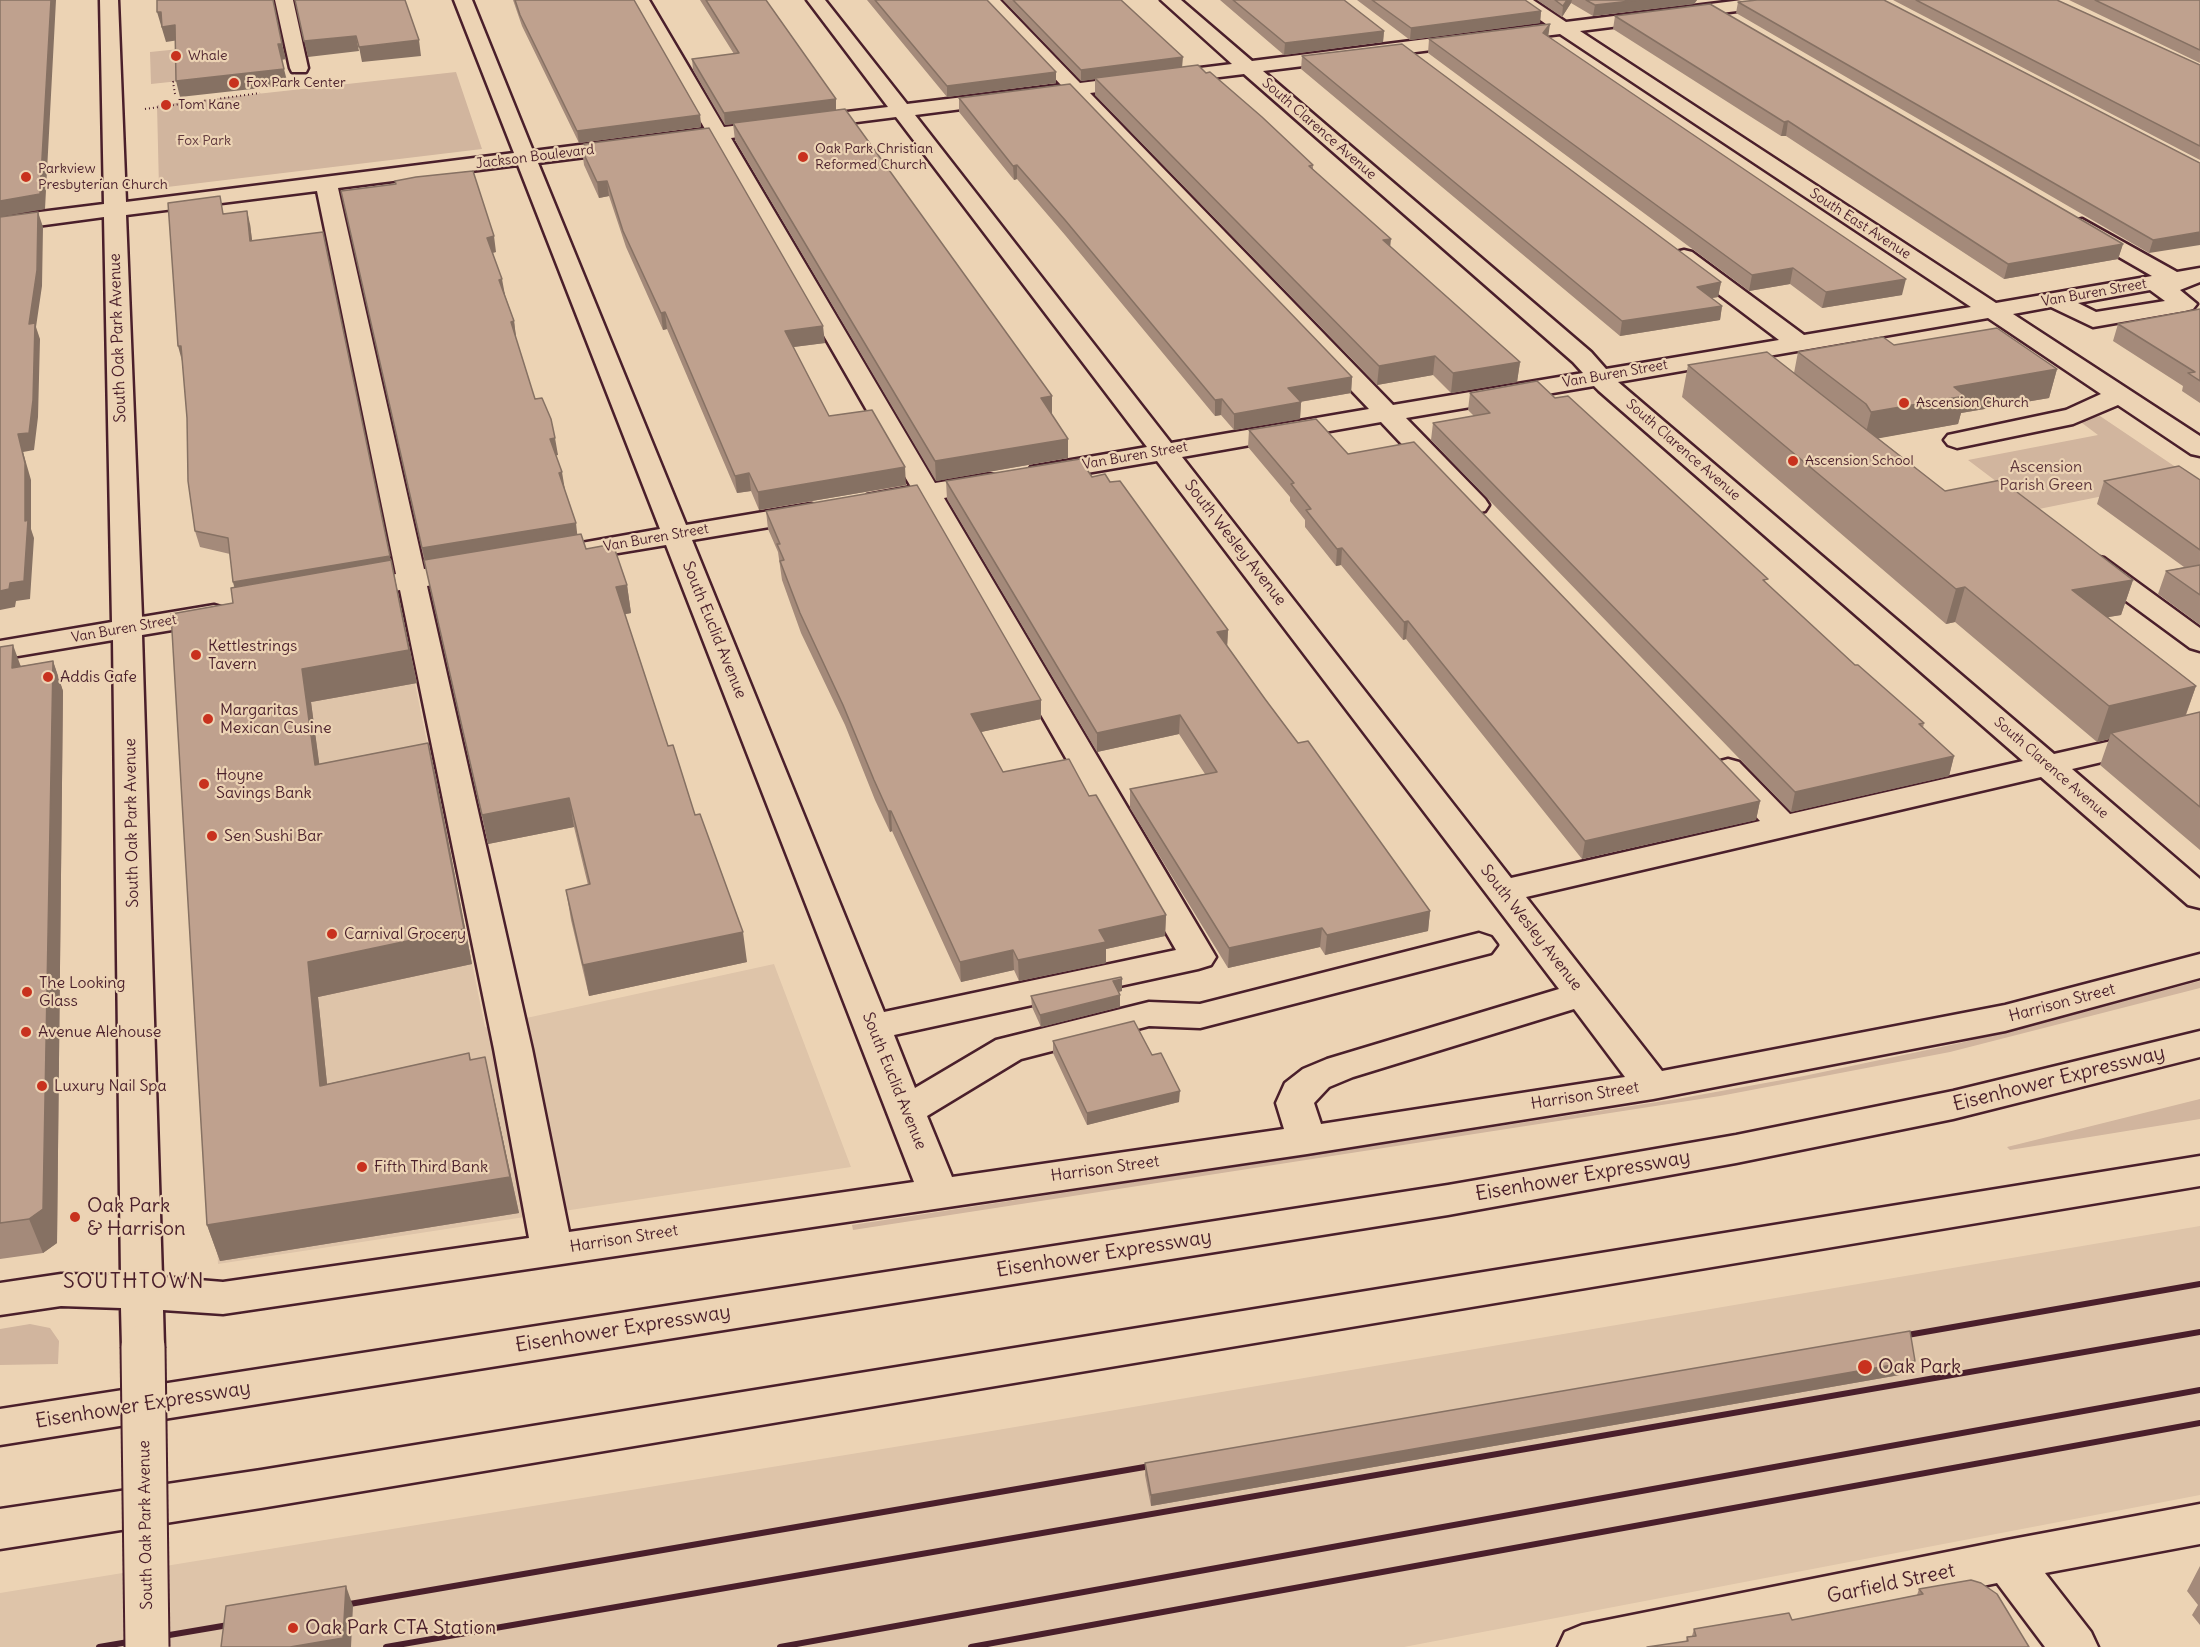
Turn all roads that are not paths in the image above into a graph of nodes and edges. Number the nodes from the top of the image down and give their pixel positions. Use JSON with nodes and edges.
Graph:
{"nodes":[{"id":1,"x":109,"y":0,"type":"edge"},
{"id":2,"x":284,"y":0,"type":"edge"},
{"id":3,"x":463,"y":0,"type":"edge"},
{"id":4,"x":640,"y":0,"type":"edge"},
{"id":5,"x":816,"y":0,"type":"edge"},
{"id":6,"x":990,"y":0,"type":"edge"},
{"id":7,"x":1170,"y":0,"type":"edge"},
{"id":8,"x":1521,"y":0,"type":"edge"},
{"id":9,"x":1784,"y":0,"type":"edge"},
{"id":10,"x":1703,"y":4,"type":"edge"},
{"id":11,"x":1736,"y":24,"type":"edge"},
{"id":12,"x":1563,"y":28,"type":"junction"},
{"id":13,"x":1383,"y":31,"type":"edge"},
{"id":14,"x":1405,"y":47,"type":"junction"},
{"id":15,"x":1428,"y":64,"type":"edge"},
{"id":16,"x":1247,"y":67,"type":"junction"},
{"id":17,"x":298,"y":68,"type":"dead end"},
{"id":18,"x":1075,"y":89,"type":"junction"},
{"id":19,"x":902,"y":111,"type":"junction"},
{"id":20,"x":718,"y":134,"type":"junction"},
{"id":21,"x":526,"y":158,"type":"junction"},
{"id":22,"x":326,"y":183,"type":"junction"},
{"id":23,"x":114,"y":210,"type":"junction"},
{"id":24,"x":2063,"y":215,"type":"edge"},
{"id":25,"x":0,"y":224,"type":"edge"},
{"id":26,"x":1672,"y":247,"type":"edge"},
{"id":27,"x":2200,"y":274,"type":"edge"},
{"id":28,"x":2164,"y":281,"type":"junction"},
{"id":29,"x":2200,"y":294,"type":"edge"},
{"id":30,"x":2053,"y":300,"type":"junction"},
{"id":31,"x":1991,"y":310,"type":"junction"},
{"id":32,"x":1799,"y":343,"type":"junction"},
{"id":33,"x":1740,"y":353,"type":"junction"},
{"id":34,"x":1766,"y":374,"type":"edge"},
{"id":35,"x":1600,"y":377,"type":"junction"},
{"id":36,"x":2120,"y":395,"type":"junction"},
{"id":37,"x":1387,"y":413,"type":"junction"},
{"id":38,"x":1957,"y":440,"type":"dead end"},
{"id":39,"x":2200,"y":448,"type":"edge"},
{"id":40,"x":1164,"y":452,"type":"junction"},
{"id":41,"x":927,"y":492,"type":"junction"},
{"id":42,"x":1495,"y":526,"type":"edge"},
{"id":43,"x":676,"y":535,"type":"junction"},
{"id":44,"x":2071,"y":547,"type":"edge"},
{"id":45,"x":547,"y":557,"type":"edge"},
{"id":46,"x":491,"y":567,"type":"edge"},
{"id":47,"x":412,"y":580,"type":"junction"},
{"id":48,"x":329,"y":594,"type":"edge"},
{"id":49,"x":235,"y":610,"type":"edge"},
{"id":50,"x":128,"y":629,"type":"junction"},
{"id":51,"x":2200,"y":642,"type":"edge"},
{"id":52,"x":0,"y":650,"type":"edge"},
{"id":53,"x":2200,"y":729,"type":"edge"},
{"id":54,"x":1709,"y":749,"type":"edge"},
{"id":55,"x":2048,"y":766,"type":"junction"},
{"id":56,"x":1783,"y":826,"type":"junction"},
{"id":57,"x":1503,"y":891,"type":"junction"},
{"id":58,"x":2200,"y":897,"type":"edge"},
{"id":59,"x":1479,"y":945,"type":"dead end"},
{"id":60,"x":2200,"y":966,"type":"edge"},
{"id":61,"x":1583,"y":994,"type":"junction"},
{"id":62,"x":873,"y":1027,"type":"junction"},
{"id":63,"x":2200,"y":1044,"type":"edge"},
{"id":64,"x":1653,"y":1086,"type":"junction"},
{"id":65,"x":906,"y":1111,"type":"junction"},
{"id":66,"x":1307,"y":1140,"type":"junction"},
{"id":67,"x":2200,"y":1171,"type":"edge"},
{"id":68,"x":938,"y":1192,"type":"junction"},
{"id":69,"x":552,"y":1250,"type":"junction"},
{"id":70,"x":143,"y":1292,"type":"junction"},
{"id":71,"x":0,"y":1299,"type":"edge"},
{"id":72,"x":0,"y":1427,"type":"edge"},
{"id":73,"x":2200,"y":1524,"type":"edge"},
{"id":74,"x":0,"y":1529,"type":"edge"},
{"id":75,"x":2007,"y":1560,"type":"junction"},
{"id":76,"x":147,"y":1647,"type":"edge"},
{"id":77,"x":1582,"y":1647,"type":"edge"},
{"id":78,"x":2074,"y":1647,"type":"edge"}],
"edges":[{"from":1,"to":23,"type":"main road","name":"South Oak Park Avenue"},
{"from":2,"to":17,"type":"main road"},
{"from":3,"to":21,"type":"main road","name":"South Euclid Avenue"},
{"from":4,"to":20,"type":"main road"},
{"from":5,"to":19,"type":"main road","name":"South Wesley Avenue"},
{"from":6,"to":18,"type":"main road"},
{"from":7,"to":16,"type":"main road","name":"South Clarence Avenue"},
{"from":8,"to":12,"type":"main road","name":"South East Avenue"},
{"from":9,"to":10,"type":"main road","name":"Jackson Boulevard"},
{"from":10,"to":11,"type":"main road"},
{"from":10,"to":12,"type":"main road","name":"Jackson Boulevard"},
{"from":12,"to":14,"type":"main road","name":"Jackson Boulevard"},
{"from":12,"to":31,"type":"main road","name":"South East Avenue"},
{"from":13,"to":14,"type":"main road"},
{"from":14,"to":15,"type":"main road"},
{"from":14,"to":16,"type":"main road","name":"Jackson Boulevard"},
{"from":16,"to":18,"type":"main road","name":"Jackson Boulevard"},
{"from":16,"to":35,"type":"main road","name":"South Clarence Avenue"},
{"from":18,"to":19,"type":"main road","name":"Jackson Boulevard"},
{"from":18,"to":37,"type":"main road"},
{"from":19,"to":20,"type":"main road","name":"Jackson Boulevard"},
{"from":19,"to":40,"type":"main road","name":"South Wesley Avenue"},
{"from":20,"to":21,"type":"main road","name":"Jackson Boulevard"},
{"from":20,"to":41,"type":"main road"},
{"from":21,"to":22,"type":"main road","name":"Jackson Boulevard"},
{"from":21,"to":43,"type":"main road","name":"South Euclid Avenue"},
{"from":22,"to":23,"type":"main road","name":"Jackson Boulevard"},
{"from":22,"to":47,"type":"main road"},
{"from":23,"to":25,"type":"main road","name":"Jackson Boulevard"},
{"from":23,"to":50,"type":"main road","name":"South Oak Park Avenue"},
{"from":24,"to":28,"type":"main road"},
{"from":26,"to":32,"type":"main road"},
{"from":27,"to":28,"type":"main road","name":"Van Buren Street"},
{"from":28,"to":29,"type":"main road"},
{"from":28,"to":30,"type":"main road","name":"Van Buren Street"},
{"from":28,"to":30,"type":"main road"},
{"from":30,"to":31,"type":"main road","name":"Van Buren Street"},
{"from":31,"to":32,"type":"main road","name":"Van Buren Street"},
{"from":31,"to":36,"type":"main road","name":"South East Avenue"},
{"from":32,"to":33,"type":"main road","name":"Van Buren Street"},
{"from":33,"to":34,"type":"main road"},
{"from":33,"to":35,"type":"main road","name":"Van Buren Street"},
{"from":35,"to":37,"type":"main road","name":"Van Buren Street"},
{"from":35,"to":55,"type":"main road","name":"South Clarence Avenue"},
{"from":36,"to":38,"type":"main road"},
{"from":36,"to":39,"type":"main road","name":"South East Avenue"},
{"from":37,"to":40,"type":"main road","name":"Van Buren Street"},
{"from":37,"to":42,"type":"main road"},
{"from":40,"to":41,"type":"main road","name":"Van Buren Street"},
{"from":40,"to":57,"type":"main road","name":"South Wesley Avenue"},
{"from":41,"to":43,"type":"main road","name":"Van Buren Street"},
{"from":41,"to":62,"type":"main road"},
{"from":43,"to":45,"type":"main road","name":"Van Buren Street"},
{"from":43,"to":62,"type":"main road","name":"South Euclid Avenue"},
{"from":44,"to":51,"type":"main road"},
{"from":46,"to":47,"type":"main road"},
{"from":47,"to":48,"type":"main road"},
{"from":47,"to":69,"type":"main road"},
{"from":49,"to":50,"type":"main road","name":"Van Buren Street"},
{"from":50,"to":52,"type":"main road","name":"Van Buren Street"},
{"from":50,"to":70,"type":"main road","name":"South Oak Park Avenue"},
{"from":53,"to":55,"type":"main road"},
{"from":54,"to":56,"type":"main road"},
{"from":55,"to":56,"type":"main road"},
{"from":55,"to":58,"type":"main road","name":"South Clarence Avenue"},
{"from":56,"to":57,"type":"main road"},
{"from":57,"to":61,"type":"main road","name":"South Wesley Avenue"},
{"from":59,"to":65,"type":"main road"},
{"from":60,"to":64,"type":"main road","name":"Harrison Street"},
{"from":61,"to":64,"type":"main road","name":"South Wesley Avenue"},
{"from":61,"to":66,"type":"main road"},
{"from":62,"to":65,"type":"main road","name":"South Euclid Avenue"},
{"from":63,"to":72,"type":"main road","name":"Eisenhower Expressway"},
{"from":64,"to":66,"type":"main road","name":"Harrison Street"},
{"from":65,"to":68,"type":"main road","name":"South Euclid Avenue"},
{"from":66,"to":68,"type":"main road","name":"Harrison Street"},
{"from":67,"to":74,"type":"main road"},
{"from":68,"to":69,"type":"main road","name":"Harrison Street"},
{"from":69,"to":70,"type":"main road","name":"Harrison Street"},
{"from":70,"to":71,"type":"main road","name":"Harrison Street"},
{"from":70,"to":76,"type":"main road","name":"South Oak Park Avenue","bridge":true},
{"from":73,"to":75,"type":"main road","name":"Garfield Street"},
{"from":75,"to":77,"type":"main road","name":"Garfield Street"},
{"from":75,"to":78,"type":"main road"}]}
